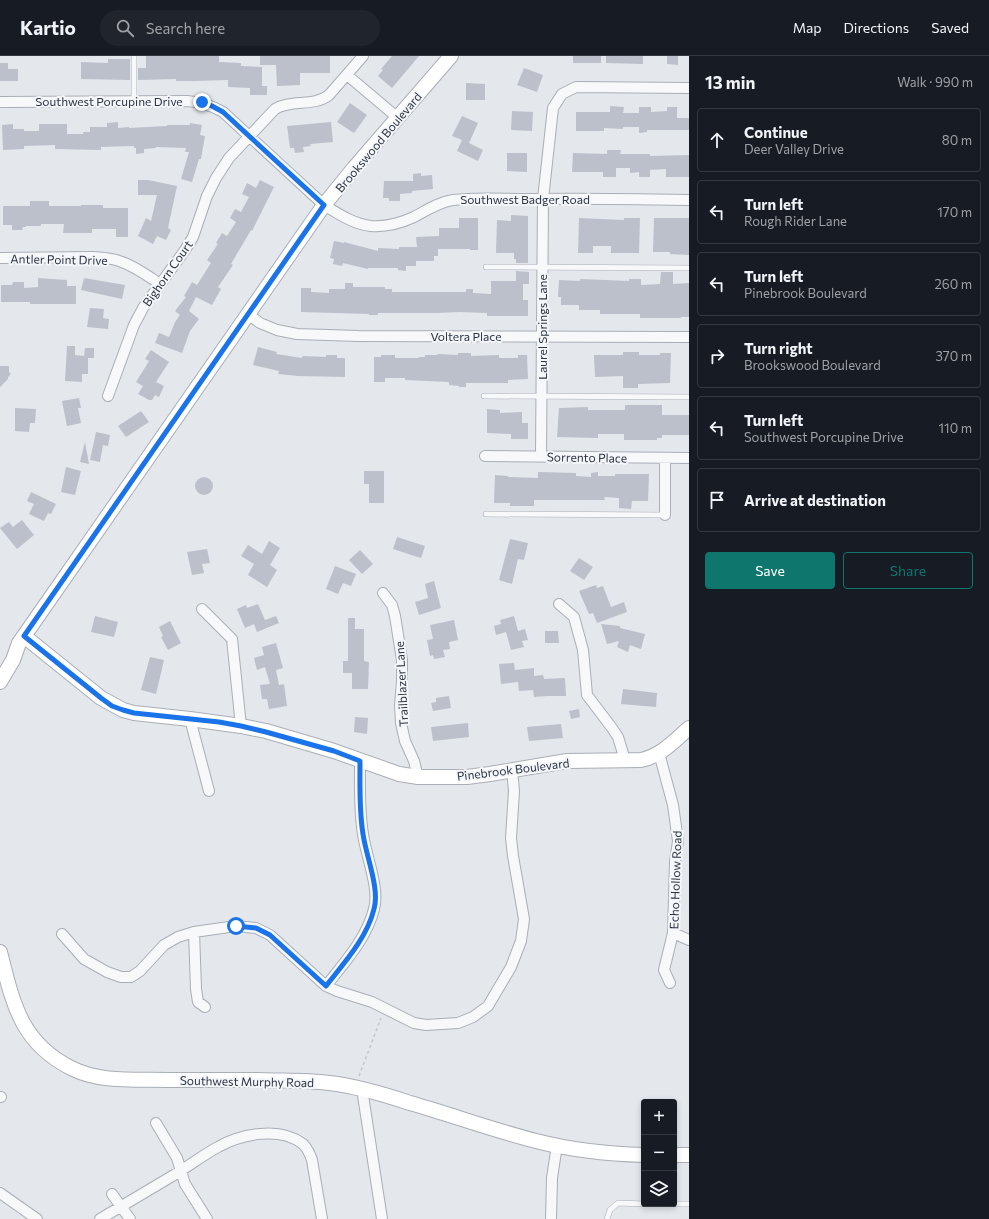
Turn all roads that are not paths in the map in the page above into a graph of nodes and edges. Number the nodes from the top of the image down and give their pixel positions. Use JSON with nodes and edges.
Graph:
{"nodes":[{"id":1,"x":134,"y":56,"type":"edge"},
{"id":2,"x":363,"y":56,"type":"edge"},
{"id":3,"x":451,"y":56,"type":"edge"},
{"id":4,"x":347,"y":75,"type":"junction"},
{"id":5,"x":689,"y":88,"type":"edge"},
{"id":6,"x":134,"y":101,"type":"junction"},
{"id":7,"x":0,"y":102,"type":"edge"},
{"id":8,"x":398,"y":118,"type":"junction"},
{"id":9,"x":248,"y":136,"type":"junction"},
{"id":10,"x":543,"y":199,"type":"junction"},
{"id":11,"x":689,"y":200,"type":"edge"},
{"id":12,"x":324,"y":205,"type":"junction"},
{"id":13,"x":0,"y":258,"type":"edge"},
{"id":14,"x":486,"y":267,"type":"dead end"},
{"id":15,"x":542,"y":267,"type":"junction"},
{"id":16,"x":689,"y":268,"type":"edge"},
{"id":17,"x":160,"y":284,"type":"junction"},
{"id":18,"x":248,"y":314,"type":"junction"},
{"id":19,"x":542,"y":336,"type":"junction"},
{"id":20,"x":689,"y":337,"type":"edge"},
{"id":21,"x":108,"y":396,"type":"dead end"},
{"id":22,"x":484,"y":396,"type":"dead end"},
{"id":23,"x":541,"y":396,"type":"junction"},
{"id":24,"x":689,"y":397,"type":"edge"},
{"id":25,"x":484,"y":456,"type":"dead end"},
{"id":26,"x":541,"y":456,"type":"junction"},
{"id":27,"x":665,"y":458,"type":"junction"},
{"id":28,"x":689,"y":458,"type":"edge"},
{"id":29,"x":486,"y":514,"type":"dead end"},
{"id":30,"x":665,"y":515,"type":"joint"},
{"id":31,"x":383,"y":593,"type":"dead end"},
{"id":32,"x":559,"y":604,"type":"dead end"},
{"id":33,"x":202,"y":609,"type":"dead end"},
{"id":34,"x":22,"y":639,"type":"junction"},
{"id":35,"x":0,"y":662,"type":"edge"},
{"id":36,"x":0,"y":682,"type":"edge"},
{"id":37,"x":190,"y":719,"type":"junction"},
{"id":38,"x":241,"y":726,"type":"junction"},
{"id":39,"x":689,"y":728,"type":"edge"},
{"id":40,"x":659,"y":753,"type":"junction"},
{"id":41,"x":625,"y":760,"type":"junction"},
{"id":42,"x":360,"y":761,"type":"junction"},
{"id":43,"x":512,"y":770,"type":"junction"},
{"id":44,"x":418,"y":777,"type":"junction"},
{"id":45,"x":209,"y":791,"type":"dead end"},
{"id":46,"x":194,"y":932,"type":"junction"},
{"id":47,"x":673,"y":933,"type":"junction"},
{"id":48,"x":62,"y":934,"type":"dead end"},
{"id":49,"x":689,"y":940,"type":"edge"},
{"id":50,"x":0,"y":952,"type":"edge"},
{"id":51,"x":670,"y":983,"type":"dead end"},
{"id":52,"x":326,"y":986,"type":"junction"},
{"id":53,"x":205,"y":1007,"type":"dead end"},
{"id":54,"x":359,"y":1088,"type":"junction"},
{"id":55,"x":156,"y":1123,"type":"dead end"},
{"id":56,"x":557,"y":1146,"type":"junction"},
{"id":57,"x":641,"y":1155,"type":"edge"},
{"id":58,"x":677,"y":1155,"type":"edge"},
{"id":59,"x":689,"y":1155,"type":"edge"},
{"id":60,"x":181,"y":1171,"type":"junction"},
{"id":61,"x":0,"y":1193,"type":"edge"},
{"id":62,"x":112,"y":1194,"type":"dead end"},
{"id":63,"x":641,"y":1204,"type":"edge"},
{"id":64,"x":677,"y":1204,"type":"edge"},
{"id":65,"x":689,"y":1204,"type":"edge"},
{"id":66,"x":121,"y":1206,"type":"junction"},
{"id":67,"x":37,"y":1219,"type":"edge"},
{"id":68,"x":100,"y":1219,"type":"edge"},
{"id":69,"x":130,"y":1219,"type":"edge"},
{"id":70,"x":207,"y":1219,"type":"edge"},
{"id":71,"x":322,"y":1219,"type":"edge"},
{"id":72,"x":382,"y":1219,"type":"edge"},
{"id":73,"x":551,"y":1219,"type":"edge"},
{"id":74,"x":607,"y":1219,"type":"edge"}],
"edges":[{"from":1,"to":6,"type":"lane"},
{"from":2,"to":4,"type":"street","name":"Bighorn Court"},
{"from":3,"to":8,"type":"main road","name":"Brookswood Boulevard"},
{"from":4,"to":8,"type":"street"},
{"from":4,"to":9,"type":"street","name":"Bighorn Court"},
{"from":5,"to":10,"type":"street","name":"Laurel Springs Lane"},
{"from":6,"to":7,"type":"street","name":"Southwest Porcupine Drive"},
{"from":6,"to":9,"type":"street","name":"Southwest Porcupine Drive"},
{"from":8,"to":12,"type":"main road","name":"Brookswood Boulevard"},
{"from":9,"to":12,"type":"street","name":"Southwest Porcupine Drive"},
{"from":9,"to":17,"type":"street","name":"Bighorn Court"},
{"from":10,"to":11,"type":"street","name":"Southwest Badger Road"},
{"from":10,"to":12,"type":"street","name":"Southwest Badger Road"},
{"from":10,"to":15,"type":"street","name":"Laurel Springs Lane"},
{"from":12,"to":18,"type":"main road","name":"Brookswood Boulevard"},
{"from":13,"to":17,"type":"street","name":"Antler Point Drive"},
{"from":14,"to":15,"type":"lane"},
{"from":15,"to":16,"type":"lane"},
{"from":15,"to":19,"type":"street","name":"Laurel Springs Lane"},
{"from":17,"to":21,"type":"street","name":"Bighorn Court"},
{"from":18,"to":19,"type":"street","name":"Voltera Place"},
{"from":18,"to":34,"type":"main road","name":"Brookswood Boulevard"},
{"from":19,"to":20,"type":"street","name":"Voltera Place"},
{"from":19,"to":23,"type":"street","name":"Laurel Springs Lane"},
{"from":22,"to":23,"type":"lane"},
{"from":23,"to":24,"type":"lane"},
{"from":23,"to":26,"type":"street","name":"Laurel Springs Lane"},
{"from":25,"to":26,"type":"street","name":"Sorrento Place"},
{"from":26,"to":27,"type":"street","name":"Sorrento Place"},
{"from":27,"to":28,"type":"street","name":"Sorrento Place"},
{"from":27,"to":30,"type":"street"},
{"from":29,"to":30,"type":"lane"},
{"from":31,"to":44,"type":"street","name":"Trailblazer Lane"},
{"from":32,"to":41,"type":"street"},
{"from":33,"to":38,"type":"street"},
{"from":34,"to":35,"type":"main road","name":"Brookswood Boulevard"},
{"from":34,"to":36,"type":"main road","name":"Brookswood Boulevard"},
{"from":34,"to":37,"type":"main road","name":"Pinebrook Boulevard"},
{"from":37,"to":38,"type":"main road","name":"Pinebrook Boulevard"},
{"from":37,"to":45,"type":"street"},
{"from":38,"to":42,"type":"main road","name":"Pinebrook Boulevard"},
{"from":39,"to":40,"type":"main road","name":"Pinebrook Boulevard"},
{"from":40,"to":41,"type":"main road","name":"Pinebrook Boulevard"},
{"from":40,"to":47,"type":"street","name":"Echo Hollow Road"},
{"from":41,"to":43,"type":"main road","name":"Pinebrook Boulevard"},
{"from":42,"to":44,"type":"main road","name":"Pinebrook Boulevard"},
{"from":42,"to":52,"type":"street"},
{"from":43,"to":44,"type":"main road","name":"Pinebrook Boulevard"},
{"from":43,"to":52,"type":"street"},
{"from":46,"to":48,"type":"street"},
{"from":46,"to":52,"type":"street"},
{"from":46,"to":53,"type":"street"},
{"from":47,"to":49,"type":"street"},
{"from":47,"to":51,"type":"street","name":"Echo Hollow Road"},
{"from":50,"to":54,"type":"main road","name":"Southwest Murphy Road"},
{"from":54,"to":56,"type":"main road","name":"Southwest Murphy Road"},
{"from":54,"to":72,"type":"street"},
{"from":55,"to":60,"type":"street"},
{"from":56,"to":57,"type":"main road","name":"Southwest Murphy Road"},
{"from":56,"to":73,"type":"street"},
{"from":58,"to":59,"type":"main road"},
{"from":60,"to":66,"type":"street"},
{"from":60,"to":70,"type":"street"},
{"from":60,"to":71,"type":"street"},
{"from":61,"to":67,"type":"street"},
{"from":62,"to":66,"type":"street"},
{"from":63,"to":74,"type":"lane"},
{"from":64,"to":65,"type":"lane"},
{"from":66,"to":68,"type":"street"},
{"from":66,"to":69,"type":"street"}]}
